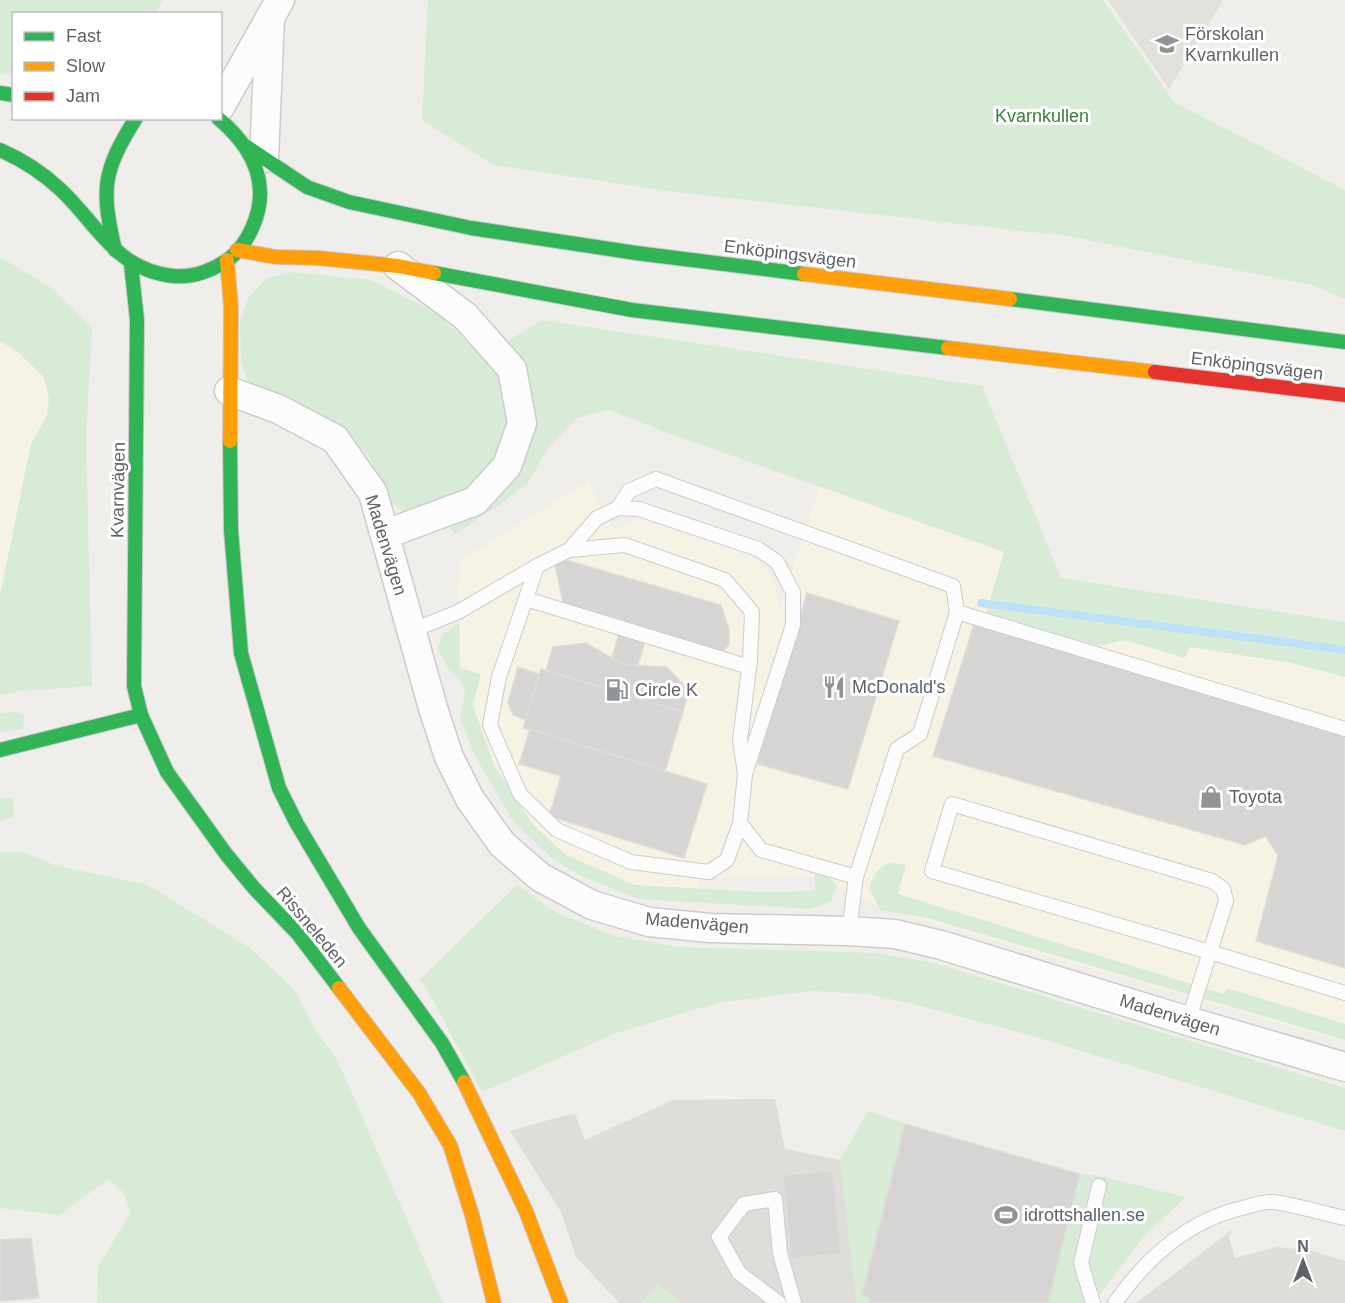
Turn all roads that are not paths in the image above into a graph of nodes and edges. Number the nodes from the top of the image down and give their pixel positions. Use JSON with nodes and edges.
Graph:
{"nodes":[{"id":1,"x":275,"y":9,"type":"edge"},
{"id":2,"x":222,"y":102,"type":"edge"},
{"id":3,"x":135,"y":120,"type":"edge"},
{"id":4,"x":220,"y":120,"type":"edge"},
{"id":5,"x":0,"y":150,"type":"edge"},
{"id":6,"x":255,"y":153,"type":"junction"},
{"id":7,"x":115,"y":250,"type":"junction"},
{"id":8,"x":232,"y":255,"type":"junction"},
{"id":9,"x":131,"y":264,"type":"junction"},
{"id":10,"x":398,"y":266,"type":"junction"},
{"id":11,"x":1345,"y":342,"type":"edge"},
{"id":12,"x":229,"y":391,"type":"junction"},
{"id":13,"x":1345,"y":395,"type":"edge"},
{"id":14,"x":618,"y":508,"type":"junction"},
{"id":15,"x":386,"y":534,"type":"junction"},
{"id":16,"x":569,"y":550,"type":"junction"},
{"id":17,"x":537,"y":566,"type":"junction"},
{"id":18,"x":526,"y":599,"type":"junction"},
{"id":19,"x":957,"y":612,"type":"junction"},
{"id":20,"x":411,"y":631,"type":"junction"},
{"id":21,"x":749,"y":667,"type":"junction"},
{"id":22,"x":141,"y":715,"type":"junction"},
{"id":23,"x":1345,"y":729,"type":"edge"},
{"id":24,"x":0,"y":750,"type":"edge"},
{"id":25,"x":745,"y":774,"type":"junction"},
{"id":26,"x":740,"y":823,"type":"junction"},
{"id":27,"x":856,"y":877,"type":"junction"},
{"id":28,"x":849,"y":931,"type":"junction"},
{"id":29,"x":1210,"y":952,"type":"junction"},
{"id":30,"x":1345,"y":993,"type":"edge"},
{"id":31,"x":1188,"y":1022,"type":"junction"},
{"id":32,"x":1345,"y":1067,"type":"edge"},
{"id":33,"x":1099,"y":1186,"type":"dead end"},
{"id":34,"x":1345,"y":1218,"type":"edge"},
{"id":35,"x":494,"y":1303,"type":"edge"},
{"id":36,"x":561,"y":1303,"type":"edge"},
{"id":37,"x":779,"y":1303,"type":"edge"},
{"id":38,"x":794,"y":1303,"type":"edge"},
{"id":39,"x":1093,"y":1303,"type":"edge"},
{"id":40,"x":1115,"y":1303,"type":"edge"}],
"edges":[{"from":1,"to":2,"type":"street"},
{"from":1,"to":6,"type":"street"},
{"from":3,"to":7,"type":"main road"},
{"from":4,"to":6,"type":"main road"},
{"from":5,"to":7,"type":"main road"},
{"from":6,"to":8,"type":"main road"},
{"from":6,"to":11,"type":"main road","name":"Enköpingsvägen"},
{"from":7,"to":9,"type":"main road"},
{"from":8,"to":9,"type":"main road"},
{"from":8,"to":10,"type":"main road","name":"Enköpingsvägen"},
{"from":8,"to":12,"type":"main road"},
{"from":9,"to":22,"type":"main road","name":"Kvarnvägen"},
{"from":10,"to":13,"type":"main road","name":"Enköpingsvägen"},
{"from":10,"to":15,"type":"street"},
{"from":12,"to":15,"type":"street","name":"Madenvägen"},
{"from":12,"to":36,"type":"main road","name":"Rissneleden"},
{"from":14,"to":16,"type":"lane"},
{"from":14,"to":19,"type":"lane"},
{"from":14,"to":25,"type":"lane"},
{"from":15,"to":20,"type":"street","name":"Madenvägen"},
{"from":16,"to":17,"type":"lane"},
{"from":16,"to":21,"type":"lane"},
{"from":17,"to":18,"type":"lane"},
{"from":17,"to":20,"type":"lane"},
{"from":18,"to":21,"type":"lane"},
{"from":18,"to":26,"type":"lane"},
{"from":19,"to":23,"type":"lane"},
{"from":19,"to":27,"type":"lane"},
{"from":20,"to":28,"type":"street","name":"Madenvägen"},
{"from":21,"to":25,"type":"lane"},
{"from":22,"to":24,"type":"main road"},
{"from":22,"to":35,"type":"main road","name":"Rissneleden"},
{"from":25,"to":26,"type":"lane"},
{"from":26,"to":27,"type":"lane"},
{"from":27,"to":28,"type":"lane"},
{"from":28,"to":31,"type":"street","name":"Madenvägen"},
{"from":29,"to":29,"type":"lane"},
{"from":29,"to":30,"type":"lane"},
{"from":29,"to":31,"type":"lane"},
{"from":31,"to":32,"type":"street","name":"Madenvägen"},
{"from":33,"to":39,"type":"lane"},
{"from":34,"to":40,"type":"lane"},
{"from":37,"to":38,"type":"lane"}]}
